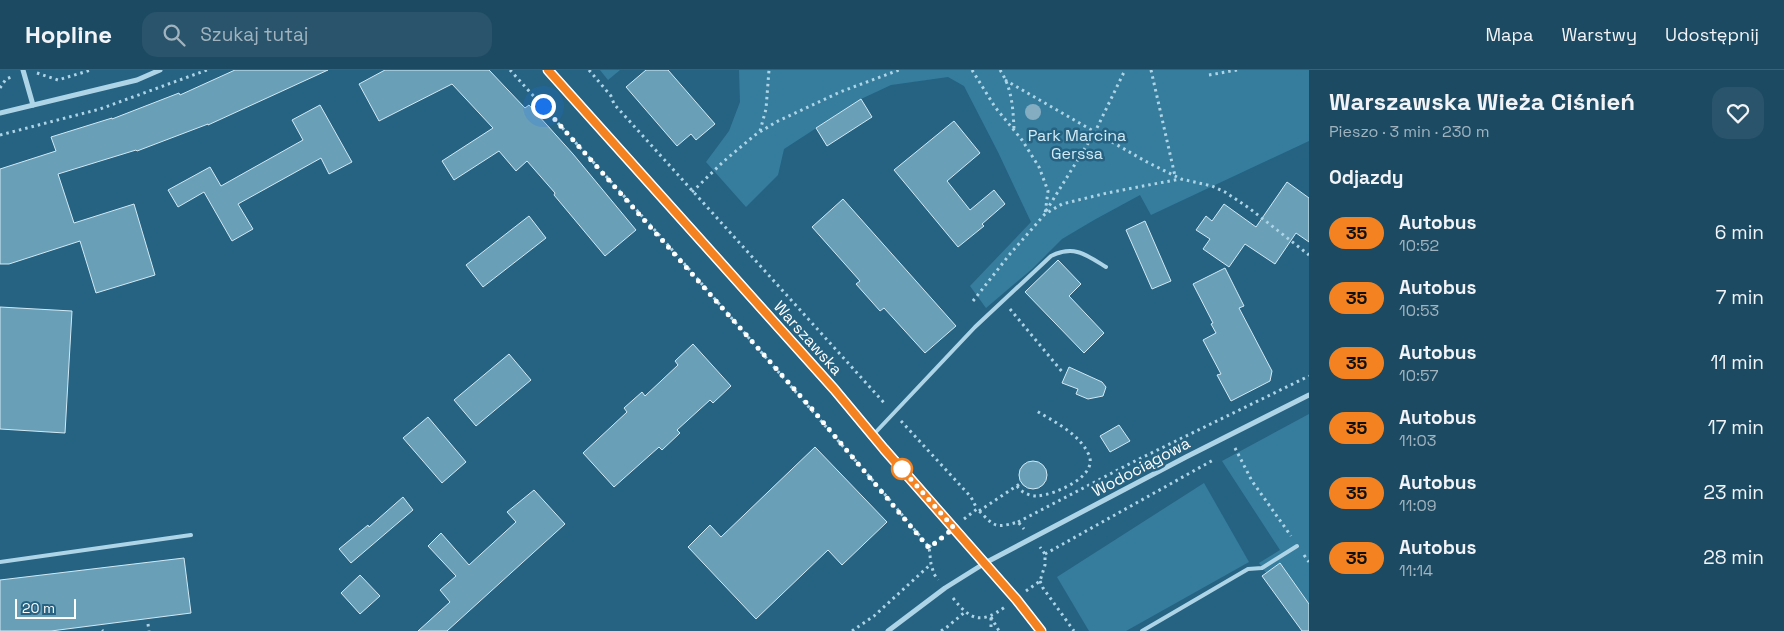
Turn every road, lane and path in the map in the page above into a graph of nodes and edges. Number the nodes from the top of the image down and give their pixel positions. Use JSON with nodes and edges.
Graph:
{"nodes":[{"id":1,"x":23,"y":70,"type":"edge"},
{"id":2,"x":36,"y":70,"type":"edge"},
{"id":3,"x":91,"y":70,"type":"edge"},
{"id":4,"x":160,"y":70,"type":"edge"},
{"id":5,"x":207,"y":70,"type":"edge"},
{"id":6,"x":510,"y":70,"type":"edge"},
{"id":7,"x":548,"y":70,"type":"edge"},
{"id":8,"x":589,"y":70,"type":"edge"},
{"id":9,"x":769,"y":70,"type":"edge"},
{"id":10,"x":899,"y":70,"type":"edge"},
{"id":11,"x":972,"y":70,"type":"edge"},
{"id":12,"x":1000,"y":70,"type":"edge"},
{"id":13,"x":1125,"y":70,"type":"edge"},
{"id":14,"x":1151,"y":70,"type":"edge"},
{"id":15,"x":1237,"y":70,"type":"edge"},
{"id":16,"x":1209,"y":75,"type":"dead end"},
{"id":17,"x":0,"y":76,"type":"edge"},
{"id":18,"x":6,"y":79,"type":"dead end"},
{"id":19,"x":1005,"y":80,"type":"junction"},
{"id":20,"x":33,"y":106,"type":"junction"},
{"id":21,"x":0,"y":113,"type":"edge"},
{"id":22,"x":1014,"y":129,"type":"junction"},
{"id":23,"x":759,"y":132,"type":"junction"},
{"id":24,"x":1095,"y":132,"type":"junction"},
{"id":25,"x":0,"y":135,"type":"edge"},
{"id":26,"x":1175,"y":176,"type":"junction"},
{"id":27,"x":1181,"y":179,"type":"junction"},
{"id":28,"x":692,"y":192,"type":"junction"},
{"id":29,"x":1045,"y":214,"type":"junction"},
{"id":30,"x":1309,"y":256,"type":"edge"},
{"id":31,"x":1106,"y":267,"type":"dead end"},
{"id":32,"x":1003,"y":300,"type":"junction"},
{"id":33,"x":973,"y":301,"type":"dead end"},
{"id":34,"x":1064,"y":374,"type":"dead end"},
{"id":35,"x":1309,"y":376,"type":"edge"},
{"id":36,"x":1309,"y":395,"type":"edge"},
{"id":37,"x":1035,"y":410,"type":"dead end"},
{"id":38,"x":894,"y":414,"type":"junction"},
{"id":39,"x":873,"y":436,"type":"junction"},
{"id":40,"x":1243,"y":444,"type":"dead end"},
{"id":41,"x":1235,"y":448,"type":"junction"},
{"id":42,"x":1227,"y":452,"type":"dead end"},
{"id":43,"x":1218,"y":457,"type":"dead end"},
{"id":44,"x":1021,"y":483,"type":"dead end"},
{"id":45,"x":1017,"y":486,"type":"junction"},
{"id":46,"x":978,"y":510,"type":"junction"},
{"id":47,"x":1018,"y":522,"type":"junction"},
{"id":48,"x":954,"y":528,"type":"junction"},
{"id":49,"x":191,"y":535,"type":"dead end"},
{"id":50,"x":1033,"y":539,"type":"junction"},
{"id":51,"x":1297,"y":546,"type":"junction"},
{"id":52,"x":929,"y":548,"type":"junction"},
{"id":53,"x":1045,"y":554,"type":"junction"},
{"id":54,"x":0,"y":562,"type":"edge"},
{"id":55,"x":1309,"y":562,"type":"edge"},
{"id":56,"x":985,"y":563,"type":"junction"},
{"id":57,"x":931,"y":564,"type":"junction"},
{"id":58,"x":945,"y":588,"type":"junction"},
{"id":59,"x":965,"y":612,"type":"junction"},
{"id":60,"x":990,"y":617,"type":"junction"},
{"id":61,"x":148,"y":624,"type":"dead end"},
{"id":62,"x":149,"y":631,"type":"edge"},
{"id":63,"x":852,"y":631,"type":"edge"},
{"id":64,"x":888,"y":631,"type":"edge"},
{"id":65,"x":941,"y":631,"type":"edge"},
{"id":66,"x":991,"y":631,"type":"edge"},
{"id":67,"x":999,"y":631,"type":"edge"},
{"id":68,"x":1041,"y":631,"type":"edge"},
{"id":69,"x":1074,"y":631,"type":"edge"},
{"id":70,"x":1142,"y":631,"type":"edge"}],
"edges":[{"from":1,"to":20,"type":"street"},
{"from":2,"to":3,"type":"path"},
{"from":4,"to":20,"type":"street"},
{"from":5,"to":25,"type":"path"},
{"from":6,"to":52,"type":"path"},
{"from":7,"to":39,"type":"street","name":"Warszawska"},
{"from":8,"to":28,"type":"path"},
{"from":9,"to":23,"type":"path"},
{"from":10,"to":23,"type":"path"},
{"from":11,"to":22,"type":"path"},
{"from":12,"to":19,"type":"path"},
{"from":13,"to":24,"type":"path"},
{"from":14,"to":26,"type":"path"},
{"from":15,"to":16,"type":"path"},
{"from":17,"to":18,"type":"path"},
{"from":19,"to":22,"type":"path"},
{"from":19,"to":24,"type":"path"},
{"from":20,"to":21,"type":"street"},
{"from":22,"to":29,"type":"path"},
{"from":23,"to":28,"type":"path"},
{"from":24,"to":26,"type":"path"},
{"from":24,"to":29,"type":"path"},
{"from":26,"to":27,"type":"path"},
{"from":27,"to":29,"type":"path"},
{"from":27,"to":30,"type":"path"},
{"from":28,"to":38,"type":"path"},
{"from":29,"to":33,"type":"path"},
{"from":31,"to":32,"type":"lane"},
{"from":32,"to":34,"type":"path"},
{"from":32,"to":38,"type":"lane"},
{"from":35,"to":47,"type":"path"},
{"from":36,"to":50,"type":"street","name":"Wodociągowa"},
{"from":37,"to":45,"type":"path"},
{"from":38,"to":39,"type":"lane"},
{"from":38,"to":46,"type":"path"},
{"from":39,"to":48,"type":"street","name":"Warszawska"},
{"from":40,"to":41,"type":"path"},
{"from":41,"to":42,"type":"path"},
{"from":41,"to":51,"type":"path"},
{"from":43,"to":53,"type":"path"},
{"from":44,"to":45,"type":"path"},
{"from":45,"to":46,"type":"path"},
{"from":46,"to":47,"type":"path"},
{"from":46,"to":48,"type":"path"},
{"from":47,"to":50,"type":"path"},
{"from":48,"to":52,"type":"path"},
{"from":48,"to":56,"type":"street","name":"Warszawska"},
{"from":49,"to":54,"type":"lane"},
{"from":50,"to":53,"type":"path"},
{"from":50,"to":56,"type":"street","name":"Wodociągowa"},
{"from":51,"to":55,"type":"path"},
{"from":51,"to":70,"type":"lane"},
{"from":52,"to":57,"type":"path"},
{"from":53,"to":69,"type":"path"},
{"from":56,"to":58,"type":"street","name":"Wodociągowa"},
{"from":56,"to":68,"type":"street","name":"Warszawska"},
{"from":57,"to":58,"type":"path"},
{"from":57,"to":63,"type":"path"},
{"from":58,"to":59,"type":"path"},
{"from":58,"to":64,"type":"street","name":"Wodociągowa"},
{"from":59,"to":60,"type":"path"},
{"from":59,"to":65,"type":"path"},
{"from":60,"to":66,"type":"path"},
{"from":60,"to":67,"type":"path"},
{"from":61,"to":62,"type":"path"}]}
